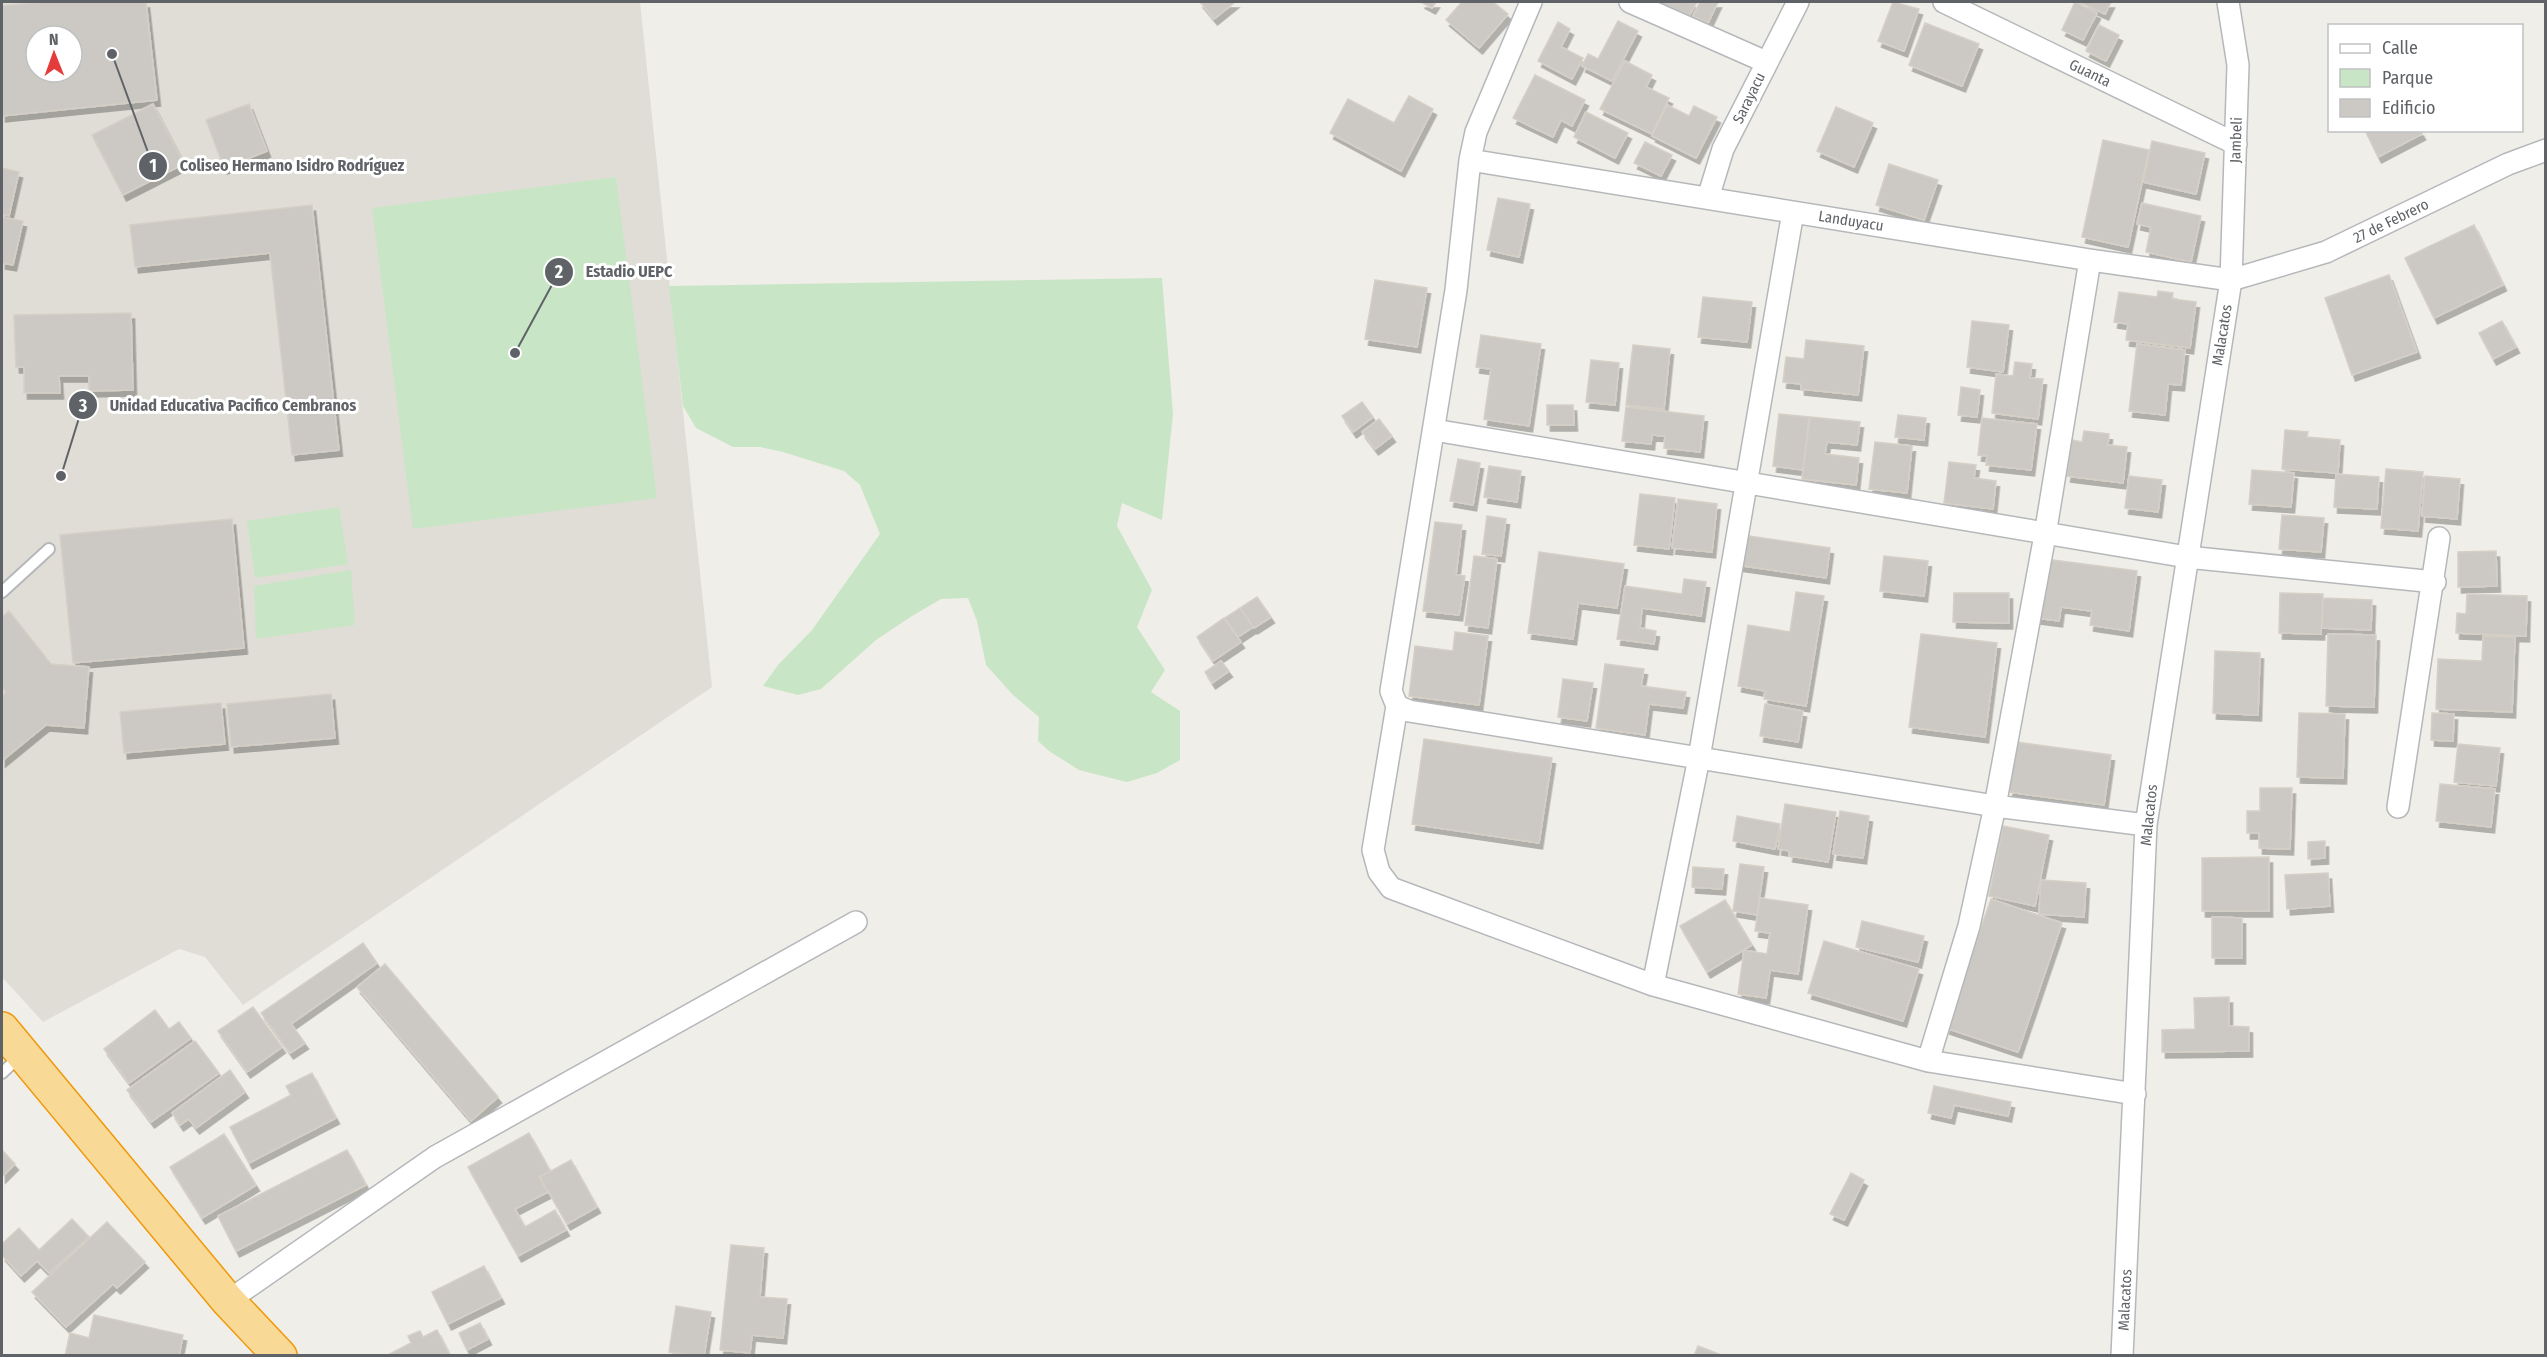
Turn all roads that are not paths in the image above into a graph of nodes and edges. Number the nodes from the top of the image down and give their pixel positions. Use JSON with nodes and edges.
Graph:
{"nodes":[{"id":1,"x":1530,"y":2,"type":"edge"},
{"id":2,"x":1630,"y":2,"type":"edge"},
{"id":3,"x":1798,"y":2,"type":"edge"},
{"id":4,"x":1944,"y":2,"type":"edge"},
{"id":5,"x":2228,"y":2,"type":"edge"},
{"id":6,"x":1766,"y":62,"type":"junction"},
{"id":7,"x":2236,"y":144,"type":"junction"},
{"id":8,"x":2546,"y":150,"type":"edge"},
{"id":9,"x":1470,"y":160,"type":"junction"},
{"id":10,"x":1708,"y":198,"type":"junction"},
{"id":11,"x":1793,"y":212,"type":"junction"},
{"id":12,"x":2090,"y":260,"type":"junction"},
{"id":13,"x":2231,"y":280,"type":"junction"},
{"id":14,"x":1434,"y":430,"type":"junction"},
{"id":15,"x":1746,"y":484,"type":"junction"},
{"id":16,"x":2044,"y":535,"type":"junction"},
{"id":17,"x":2439,"y":538,"type":"dead end"},
{"id":18,"x":49,"y":549,"type":"dead end"},
{"id":19,"x":2187,"y":557,"type":"junction"},
{"id":20,"x":2435,"y":582,"type":"junction"},
{"id":21,"x":2,"y":591,"type":"edge"},
{"id":22,"x":1397,"y":706,"type":"junction"},
{"id":23,"x":1700,"y":758,"type":"junction"},
{"id":24,"x":1995,"y":806,"type":"junction"},
{"id":25,"x":2398,"y":807,"type":"dead end"},
{"id":26,"x":2146,"y":825,"type":"junction"},
{"id":27,"x":856,"y":922,"type":"dead end"},
{"id":28,"x":1653,"y":985,"type":"junction"},
{"id":29,"x":2,"y":1029,"type":"edge"},
{"id":30,"x":1928,"y":1061,"type":"junction"},
{"id":31,"x":12,"y":1063,"type":"edge"},
{"id":32,"x":2134,"y":1094,"type":"junction"},
{"id":33,"x":228,"y":1301,"type":"junction"},
{"id":34,"x":280,"y":1356,"type":"edge"},
{"id":35,"x":2122,"y":1356,"type":"edge"}],
"edges":[{"from":1,"to":9,"type":"street"},
{"from":2,"to":6,"type":"street"},
{"from":3,"to":6,"type":"street","name":"Sarayacu"},
{"from":4,"to":7,"type":"street","name":"Guanta"},
{"from":5,"to":7,"type":"street","name":"Jambeli"},
{"from":6,"to":10,"type":"street","name":"Sarayacu"},
{"from":7,"to":13,"type":"street","name":"Jambeli"},
{"from":8,"to":13,"type":"street","name":"27 de Febrero"},
{"from":9,"to":10,"type":"street","name":"Landuyacu"},
{"from":9,"to":14,"type":"street"},
{"from":10,"to":11,"type":"street","name":"Landuyacu"},
{"from":11,"to":12,"type":"street","name":"Landuyacu"},
{"from":11,"to":15,"type":"street"},
{"from":12,"to":13,"type":"street","name":"Landuyacu"},
{"from":12,"to":16,"type":"street"},
{"from":13,"to":19,"type":"street","name":"Malacatos"},
{"from":14,"to":15,"type":"street"},
{"from":14,"to":22,"type":"street"},
{"from":15,"to":16,"type":"street"},
{"from":15,"to":23,"type":"street"},
{"from":16,"to":19,"type":"street"},
{"from":16,"to":24,"type":"street"},
{"from":17,"to":20,"type":"street"},
{"from":18,"to":21,"type":"lane"},
{"from":19,"to":20,"type":"street"},
{"from":19,"to":26,"type":"street","name":"Malacatos"},
{"from":20,"to":25,"type":"street"},
{"from":22,"to":23,"type":"street"},
{"from":22,"to":28,"type":"street"},
{"from":23,"to":24,"type":"street"},
{"from":23,"to":28,"type":"street"},
{"from":24,"to":26,"type":"street"},
{"from":24,"to":30,"type":"street"},
{"from":26,"to":32,"type":"street","name":"Malacatos"},
{"from":27,"to":33,"type":"street"},
{"from":28,"to":30,"type":"street"},
{"from":29,"to":31,"type":"highway"},
{"from":30,"to":32,"type":"street"},
{"from":31,"to":33,"type":"highway"},
{"from":32,"to":35,"type":"street","name":"Malacatos"},
{"from":33,"to":34,"type":"highway"}]}
